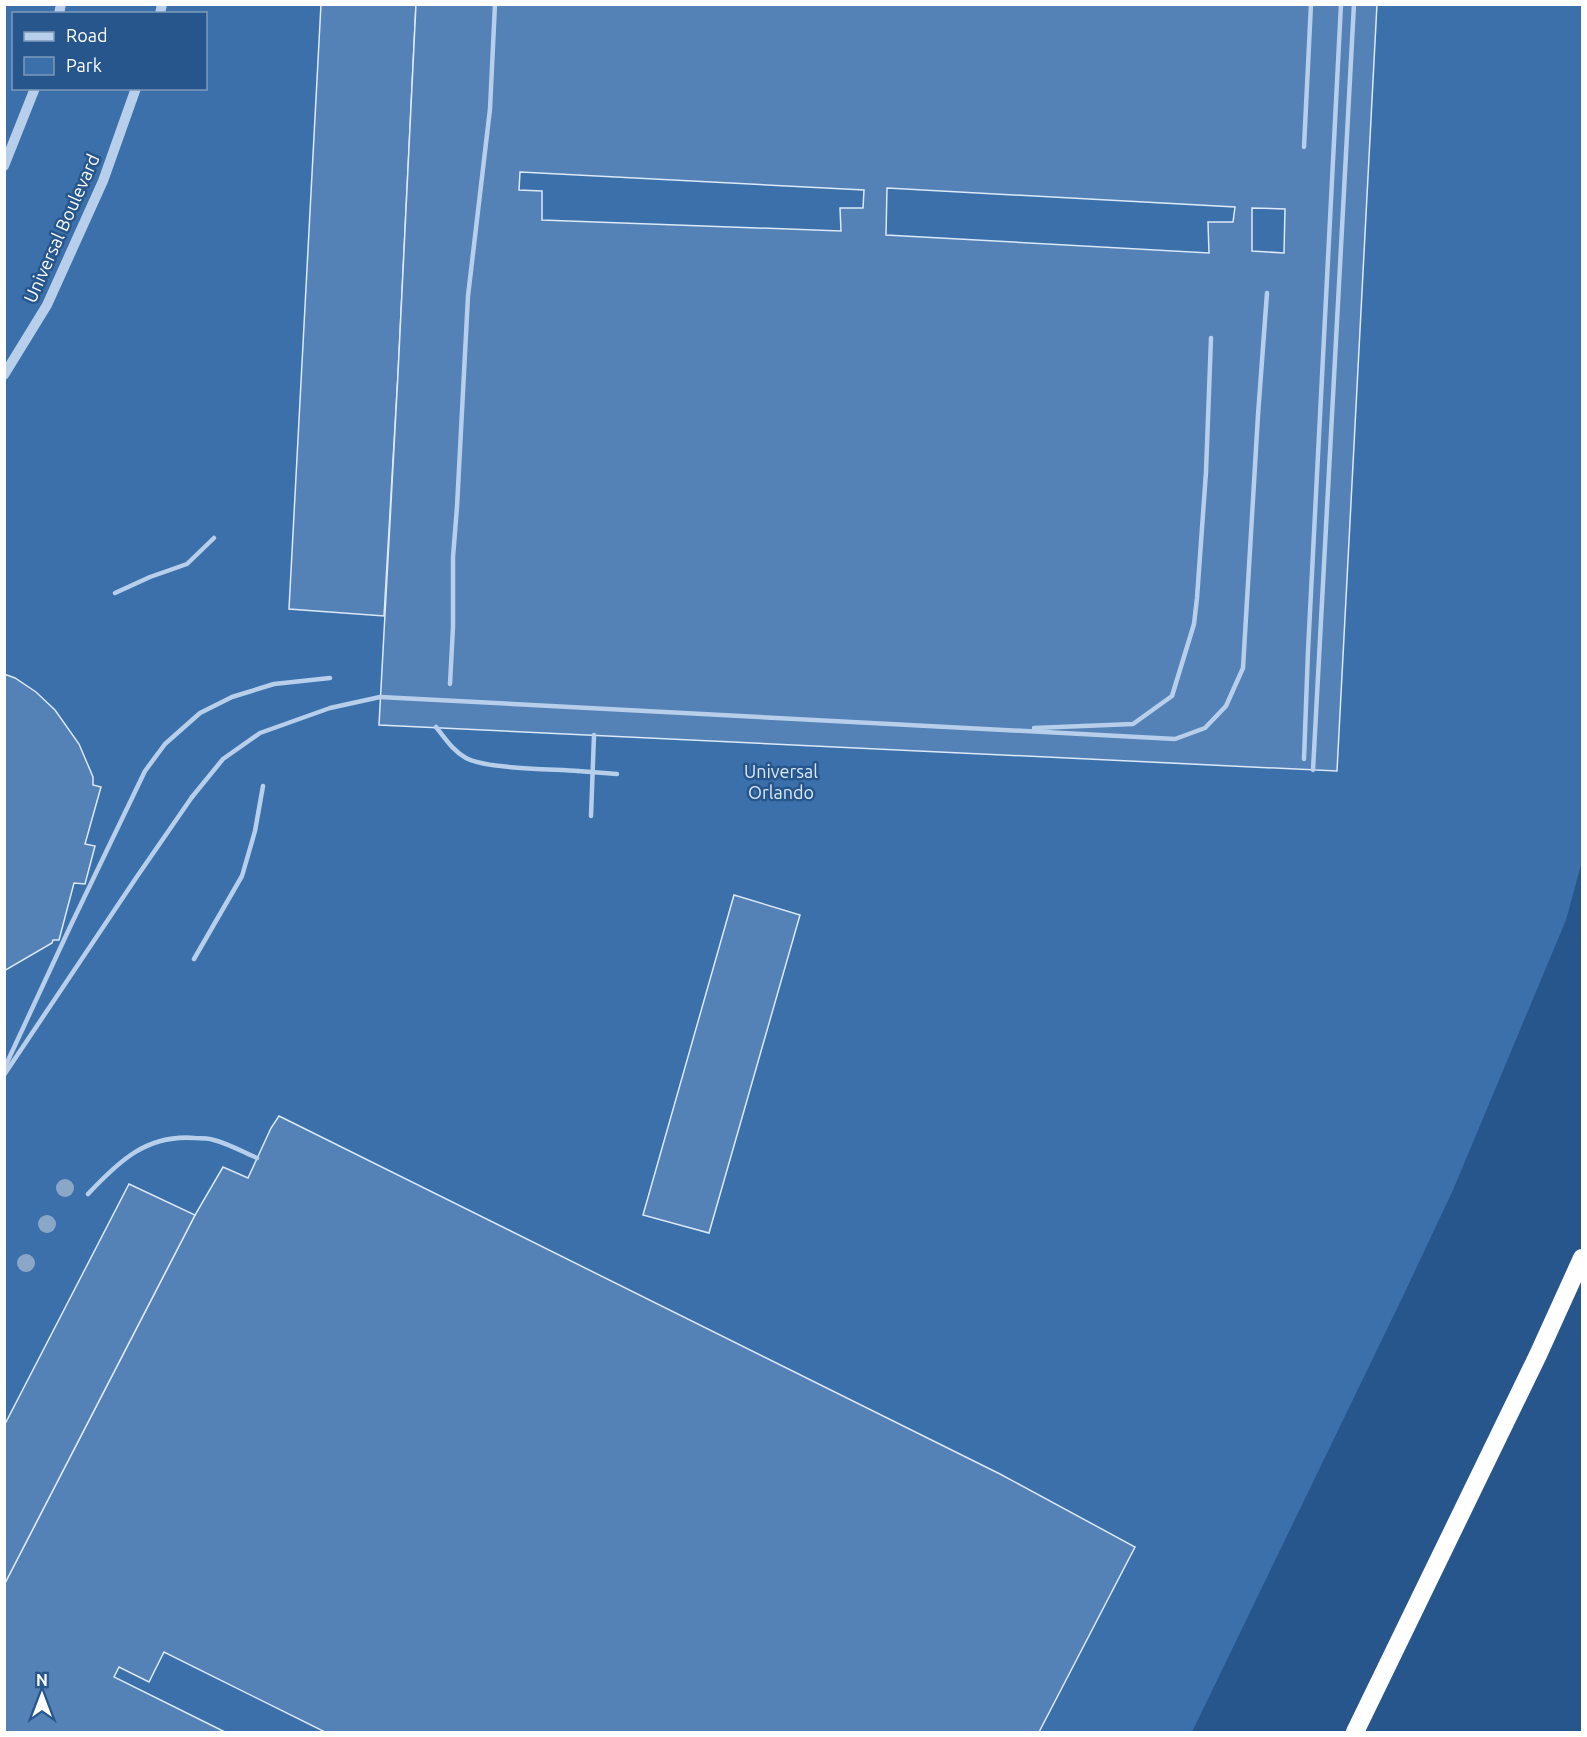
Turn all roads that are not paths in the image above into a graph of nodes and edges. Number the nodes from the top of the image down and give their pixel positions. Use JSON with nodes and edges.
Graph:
{"nodes":[{"id":1,"x":495,"y":4,"type":"edge"},
{"id":2,"x":1311,"y":4,"type":"edge"},
{"id":3,"x":1341,"y":4,"type":"edge"},
{"id":4,"x":1354,"y":4,"type":"edge"},
{"id":5,"x":33,"y":90,"type":"edge"},
{"id":6,"x":135,"y":90,"type":"edge"},
{"id":7,"x":1304,"y":147,"type":"dead end"},
{"id":8,"x":4,"y":166,"type":"edge"},
{"id":9,"x":1267,"y":293,"type":"dead end"},
{"id":10,"x":1211,"y":338,"type":"dead end"},
{"id":11,"x":4,"y":375,"type":"edge"},
{"id":12,"x":214,"y":538,"type":"dead end"},
{"id":13,"x":115,"y":592,"type":"dead end"},
{"id":14,"x":330,"y":678,"type":"dead end"},
{"id":15,"x":450,"y":684,"type":"dead end"},
{"id":16,"x":436,"y":727,"type":"dead end"},
{"id":17,"x":1007,"y":729,"type":"junction"},
{"id":18,"x":594,"y":735,"type":"dead end"},
{"id":19,"x":1304,"y":759,"type":"dead end"},
{"id":20,"x":1313,"y":770,"type":"dead end"},
{"id":21,"x":617,"y":774,"type":"dead end"},
{"id":22,"x":263,"y":786,"type":"dead end"},
{"id":23,"x":591,"y":816,"type":"dead end"},
{"id":24,"x":194,"y":959,"type":"dead end"},
{"id":25,"x":4,"y":1069,"type":"edge"},
{"id":26,"x":4,"y":1075,"type":"edge"},
{"id":27,"x":257,"y":1158,"type":"dead end"},
{"id":28,"x":88,"y":1194,"type":"dead end"},
{"id":29,"x":1582,"y":1258,"type":"edge"},
{"id":30,"x":1355,"y":1732,"type":"edge"}],
"edges":[{"from":1,"to":15,"type":"lane"},
{"from":2,"to":7,"type":"lane"},
{"from":3,"to":19,"type":"lane"},
{"from":4,"to":20,"type":"lane"},
{"from":5,"to":8,"type":"street"},
{"from":6,"to":11,"type":"street","name":"Universal Boulevard"},
{"from":9,"to":17,"type":"lane"},
{"from":10,"to":17,"type":"lane"},
{"from":12,"to":13,"type":"lane"},
{"from":14,"to":25,"type":"lane"},
{"from":16,"to":21,"type":"lane","bridge":true},
{"from":17,"to":26,"type":"lane","bridge":true},
{"from":18,"to":23,"type":"lane"},
{"from":22,"to":24,"type":"lane"},
{"from":27,"to":28,"type":"lane"},
{"from":29,"to":30,"type":"highway"}]}
